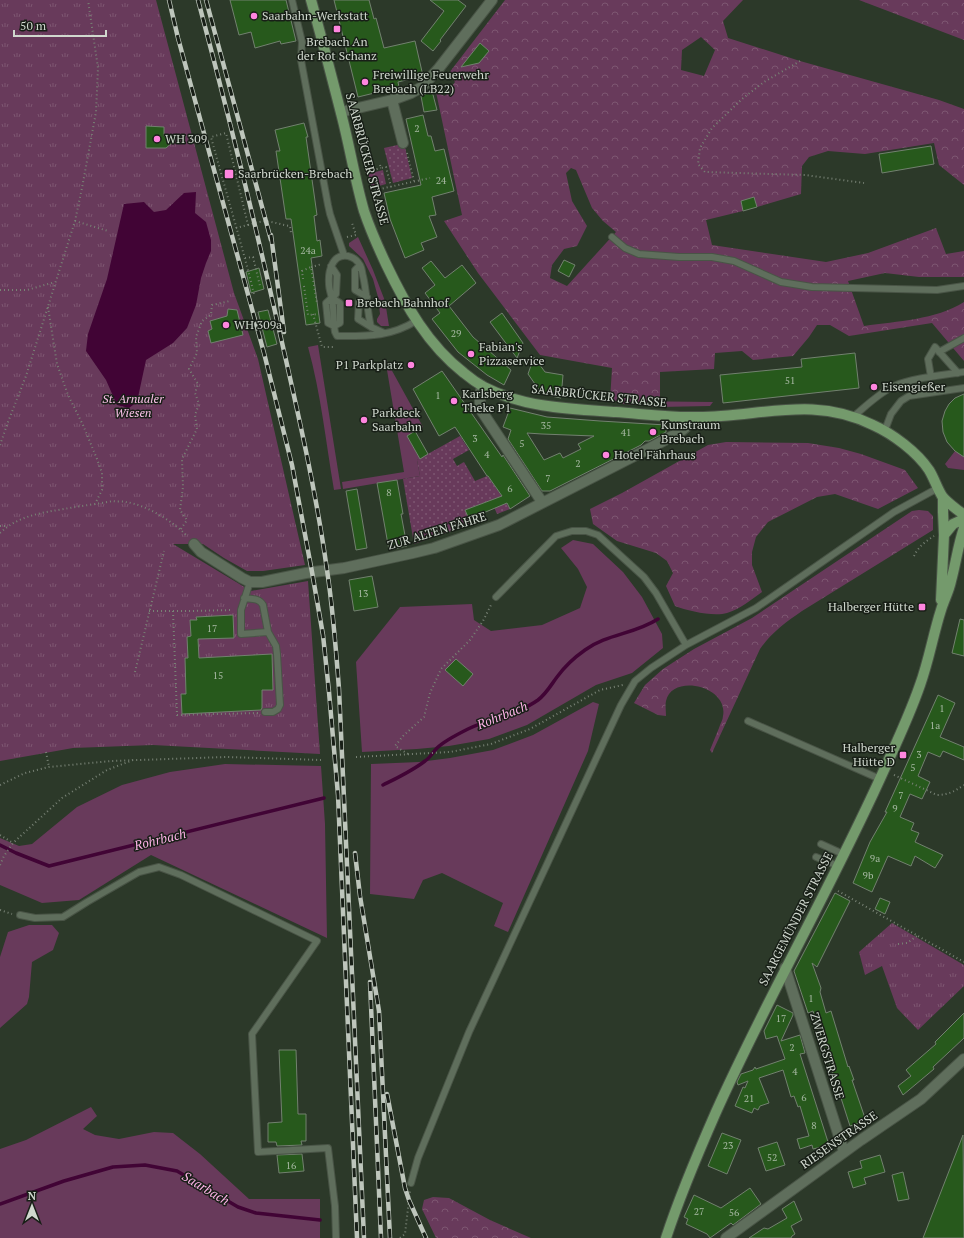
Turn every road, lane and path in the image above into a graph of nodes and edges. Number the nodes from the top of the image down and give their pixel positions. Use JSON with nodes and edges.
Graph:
{"nodes":[{"id":1,"x":88,"y":0,"type":"edge"},
{"id":2,"x":292,"y":0,"type":"edge"},
{"id":3,"x":311,"y":0,"type":"edge"},
{"id":4,"x":492,"y":0,"type":"edge"},
{"id":5,"x":800,"y":62,"type":"dead end"},
{"id":6,"x":392,"y":100,"type":"junction"},
{"id":7,"x":341,"y":112,"type":"junction"},
{"id":8,"x":403,"y":143,"type":"joint"},
{"id":9,"x":380,"y":165,"type":"dead end"},
{"id":10,"x":381,"y":168,"type":"junction"},
{"id":11,"x":367,"y":172,"type":"dead end"},
{"id":12,"x":430,"y":178,"type":"dead end"},
{"id":13,"x":414,"y":181,"type":"junction"},
{"id":14,"x":864,"y":183,"type":"dead end"},
{"id":15,"x":391,"y":187,"type":"junction"},
{"id":16,"x":371,"y":191,"type":"dead end"},
{"id":17,"x":75,"y":221,"type":"junction"},
{"id":18,"x":352,"y":223,"type":"dead end"},
{"id":19,"x":248,"y":225,"type":"junction"},
{"id":20,"x":236,"y":228,"type":"junction"},
{"id":21,"x":108,"y":231,"type":"dead end"},
{"id":22,"x":293,"y":232,"type":"dead end"},
{"id":23,"x":356,"y":233,"type":"dead end"},
{"id":24,"x":612,"y":237,"type":"dead end"},
{"id":25,"x":344,"y":255,"type":"junction"},
{"id":26,"x":245,"y":258,"type":"junction"},
{"id":27,"x":322,"y":264,"type":"dead end"},
{"id":28,"x":360,"y":265,"type":"junction"},
{"id":29,"x":311,"y":267,"type":"junction"},
{"id":30,"x":303,"y":279,"type":"dead end"},
{"id":31,"x":54,"y":282,"type":"junction"},
{"id":32,"x":260,"y":286,"type":"dead end"},
{"id":33,"x":304,"y":286,"type":"dead end"},
{"id":34,"x":964,"y":286,"type":"edge"},
{"id":35,"x":0,"y":290,"type":"edge"},
{"id":36,"x":254,"y":294,"type":"dead end"},
{"id":37,"x":367,"y":297,"type":"junction"},
{"id":38,"x":230,"y":301,"type":"dead end"},
{"id":39,"x":48,"y":306,"type":"junction"},
{"id":40,"x":317,"y":306,"type":"dead end"},
{"id":41,"x":323,"y":313,"type":"dead end"},
{"id":42,"x":313,"y":314,"type":"junction"},
{"id":43,"x":416,"y":321,"type":"junction"},
{"id":44,"x":371,"y":328,"type":"junction"},
{"id":45,"x":386,"y":334,"type":"junction"},
{"id":46,"x":964,"y":338,"type":"edge"},
{"id":47,"x":333,"y":347,"type":"dead end"},
{"id":48,"x":939,"y":352,"type":"junction"},
{"id":49,"x":961,"y":373,"type":"edge"},
{"id":50,"x":931,"y":377,"type":"junction"},
{"id":51,"x":482,"y":386,"type":"junction"},
{"id":52,"x":964,"y":388,"type":"edge"},
{"id":53,"x":854,"y":416,"type":"junction"},
{"id":54,"x":697,"y":418,"type":"junction"},
{"id":55,"x":885,"y":430,"type":"junction"},
{"id":56,"x":0,"y":445,"type":"edge"},
{"id":57,"x":938,"y":488,"type":"junction"},
{"id":58,"x":943,"y":498,"type":"junction"},
{"id":59,"x":542,"y":502,"type":"junction"},
{"id":60,"x":95,"y":504,"type":"junction"},
{"id":61,"x":964,"y":515,"type":"edge"},
{"id":62,"x":964,"y":519,"type":"edge"},
{"id":63,"x":0,"y":526,"type":"edge"},
{"id":64,"x":7,"y":526,"type":"junction"},
{"id":65,"x":964,"y":528,"type":"edge"},
{"id":66,"x":181,"y":529,"type":"junction"},
{"id":67,"x":0,"y":533,"type":"edge"},
{"id":68,"x":940,"y":538,"type":"junction"},
{"id":69,"x":194,"y":544,"type":"joint"},
{"id":70,"x":961,"y":546,"type":"edge"},
{"id":71,"x":164,"y":551,"type":"dead end"},
{"id":72,"x":914,"y":556,"type":"dead end"},
{"id":73,"x":250,"y":582,"type":"junction"},
{"id":74,"x":496,"y":597,"type":"joint"},
{"id":75,"x":244,"y":598,"type":"junction"},
{"id":76,"x":241,"y":610,"type":"junction"},
{"id":77,"x":941,"y":610,"type":"junction"},
{"id":78,"x":149,"y":611,"type":"junction"},
{"id":79,"x":173,"y":611,"type":"junction"},
{"id":80,"x":268,"y":632,"type":"junction"},
{"id":81,"x":686,"y":645,"type":"junction"},
{"id":82,"x":135,"y":672,"type":"dead end"},
{"id":83,"x":635,"y":681,"type":"junction"},
{"id":84,"x":265,"y":712,"type":"joint"},
{"id":85,"x":748,"y":721,"type":"dead end"},
{"id":86,"x":46,"y":752,"type":"dead end"},
{"id":87,"x":408,"y":754,"type":"junction"},
{"id":88,"x":356,"y":757,"type":"dead end"},
{"id":89,"x":135,"y":759,"type":"junction"},
{"id":90,"x":321,"y":760,"type":"dead end"},
{"id":91,"x":49,"y":767,"type":"junction"},
{"id":92,"x":882,"y":775,"type":"junction"},
{"id":93,"x":0,"y":785,"type":"edge"},
{"id":94,"x":964,"y":785,"type":"edge"},
{"id":95,"x":0,"y":835,"type":"edge"},
{"id":96,"x":13,"y":843,"type":"junction"},
{"id":97,"x":822,"y":844,"type":"dead end"},
{"id":98,"x":844,"y":854,"type":"junction"},
{"id":99,"x":816,"y":857,"type":"dead end"},
{"id":100,"x":0,"y":865,"type":"edge"},
{"id":101,"x":838,"y":866,"type":"junction"},
{"id":102,"x":828,"y":886,"type":"junction"},
{"id":103,"x":0,"y":910,"type":"edge"},
{"id":104,"x":20,"y":915,"type":"joint"},
{"id":105,"x":917,"y":936,"type":"junction"},
{"id":106,"x":898,"y":944,"type":"dead end"},
{"id":107,"x":964,"y":962,"type":"edge"},
{"id":108,"x":785,"y":968,"type":"junction"},
{"id":109,"x":964,"y":1060,"type":"edge"},
{"id":110,"x":844,"y":1152,"type":"junction"},
{"id":111,"x":411,"y":1184,"type":"joint"},
{"id":112,"x":336,"y":1238,"type":"edge"},
{"id":113,"x":400,"y":1238,"type":"edge"},
{"id":114,"x":666,"y":1238,"type":"edge"},
{"id":115,"x":726,"y":1238,"type":"edge"}],
"edges":[{"from":1,"to":17,"type":"path"},
{"from":2,"to":25,"type":"lane"},
{"from":3,"to":7,"type":"main road","name":"SAARBRÜCKER STRASSE"},
{"from":4,"to":6,"type":"street"},
{"from":5,"to":14,"type":"path"},
{"from":6,"to":7,"type":"street"},
{"from":6,"to":8,"type":"street"},
{"from":7,"to":43,"type":"main road","name":"SAARBRÜCKER STRASSE"},
{"from":8,"to":13,"type":"path"},
{"from":9,"to":10,"type":"path"},
{"from":10,"to":11,"type":"path"},
{"from":10,"to":15,"type":"path"},
{"from":12,"to":13,"type":"path"},
{"from":13,"to":15,"type":"path"},
{"from":15,"to":16,"type":"path"},
{"from":17,"to":21,"type":"path"},
{"from":17,"to":31,"type":"path"},
{"from":18,"to":23,"type":"path"},
{"from":19,"to":20,"type":"path"},
{"from":19,"to":20,"type":"path"},
{"from":19,"to":22,"type":"path"},
{"from":20,"to":26,"type":"path"},
{"from":24,"to":34,"type":"lane"},
{"from":25,"to":28,"type":"lane"},
{"from":25,"to":45,"type":"lane"},
{"from":26,"to":32,"type":"path"},
{"from":26,"to":36,"type":"path"},
{"from":27,"to":29,"type":"path"},
{"from":28,"to":37,"type":"lane"},
{"from":28,"to":37,"type":"lane"},
{"from":29,"to":30,"type":"path"},
{"from":29,"to":40,"type":"path"},
{"from":31,"to":35,"type":"path"},
{"from":31,"to":39,"type":"path"},
{"from":33,"to":42,"type":"path"},
{"from":37,"to":44,"type":"lane"},
{"from":37,"to":44,"type":"lane"},
{"from":38,"to":66,"type":"path"},
{"from":39,"to":56,"type":"path"},
{"from":39,"to":60,"type":"path"},
{"from":41,"to":42,"type":"path"},
{"from":42,"to":47,"type":"path"},
{"from":43,"to":45,"type":"lane"},
{"from":43,"to":51,"type":"main road","name":"SAARBRÜCKER STRASSE"},
{"from":44,"to":45,"type":"lane"},
{"from":46,"to":48,"type":"lane"},
{"from":48,"to":49,"type":"lane"},
{"from":48,"to":50,"type":"lane"},
{"from":49,"to":50,"type":"lane"},
{"from":50,"to":53,"type":"lane"},
{"from":51,"to":54,"type":"main road","name":"SAARBRÜCKER STRASSE"},
{"from":51,"to":59,"type":"street"},
{"from":52,"to":55,"type":"lane"},
{"from":53,"to":54,"type":"main road","name":"SAARBRÜCKER STRASSE"},
{"from":53,"to":55,"type":"main road","name":"SAARBRÜCKER STRASSE"},
{"from":54,"to":59,"type":"street","name":"ZUR ALTEN FÄHRE"},
{"from":55,"to":57,"type":"main road","name":"SAARBRÜCKER STRASSE"},
{"from":57,"to":58,"type":"main road","name":"SAARBRÜCKER STRASSE"},
{"from":57,"to":81,"type":"lane"},
{"from":58,"to":61,"type":"main road","name":"SAARBRÜCKER STRASSE"},
{"from":58,"to":68,"type":"main road","name":"SAARBRÜCKER STRASSE"},
{"from":59,"to":73,"type":"street","name":"ZUR ALTEN FÄHRE"},
{"from":60,"to":64,"type":"path"},
{"from":60,"to":66,"type":"path"},
{"from":62,"to":68,"type":"main road"},
{"from":63,"to":64,"type":"path"},
{"from":64,"to":67,"type":"path"},
{"from":65,"to":70,"type":"main road","name":"SAARGEMÜNDER STRASSE"},
{"from":66,"to":69,"type":"path"},
{"from":68,"to":72,"type":"path"},
{"from":68,"to":77,"type":"main road","name":"SAARGEMÜNDER STRASSE"},
{"from":69,"to":73,"type":"street"},
{"from":70,"to":77,"type":"main road","name":"SAARGEMÜNDER STRASSE"},
{"from":71,"to":78,"type":"path"},
{"from":73,"to":75,"type":"lane"},
{"from":74,"to":81,"type":"lane"},
{"from":74,"to":87,"type":"path"},
{"from":75,"to":76,"type":"lane"},
{"from":75,"to":80,"type":"lane"},
{"from":76,"to":79,"type":"path"},
{"from":76,"to":80,"type":"lane"},
{"from":77,"to":92,"type":"main road","name":"SAARGEMÜNDER STRASSE"},
{"from":78,"to":79,"type":"path"},
{"from":78,"to":82,"type":"path"},
{"from":79,"to":84,"type":"path"},
{"from":80,"to":84,"type":"lane"},
{"from":81,"to":83,"type":"lane"},
{"from":83,"to":87,"type":"path"},
{"from":83,"to":111,"type":"lane"},
{"from":85,"to":92,"type":"lane"},
{"from":86,"to":91,"type":"path"},
{"from":87,"to":88,"type":"path"},
{"from":89,"to":90,"type":"path"},
{"from":89,"to":91,"type":"path"},
{"from":89,"to":96,"type":"path"},
{"from":91,"to":93,"type":"path"},
{"from":92,"to":94,"type":"path"},
{"from":92,"to":98,"type":"main road","name":"SAARGEMÜNDER STRASSE"},
{"from":95,"to":96,"type":"path"},
{"from":96,"to":100,"type":"path"},
{"from":97,"to":98,"type":"lane"},
{"from":98,"to":101,"type":"main road","name":"SAARGEMÜNDER STRASSE"},
{"from":99,"to":101,"type":"lane"},
{"from":101,"to":102,"type":"main road","name":"SAARGEMÜNDER STRASSE"},
{"from":102,"to":105,"type":"path"},
{"from":102,"to":108,"type":"main road","name":"SAARGEMÜNDER STRASSE"},
{"from":103,"to":104,"type":"path"},
{"from":104,"to":112,"type":"lane"},
{"from":105,"to":106,"type":"path"},
{"from":105,"to":107,"type":"path"},
{"from":108,"to":110,"type":"street","name":"ZWERGSTRASSE"},
{"from":108,"to":114,"type":"main road","name":"SAARGEMÜNDER STRASSE"},
{"from":109,"to":110,"type":"street","name":"RIESENSTRASSE"},
{"from":110,"to":115,"type":"street","name":"RIESENSTRASSE"},
{"from":111,"to":113,"type":"path"}]}
